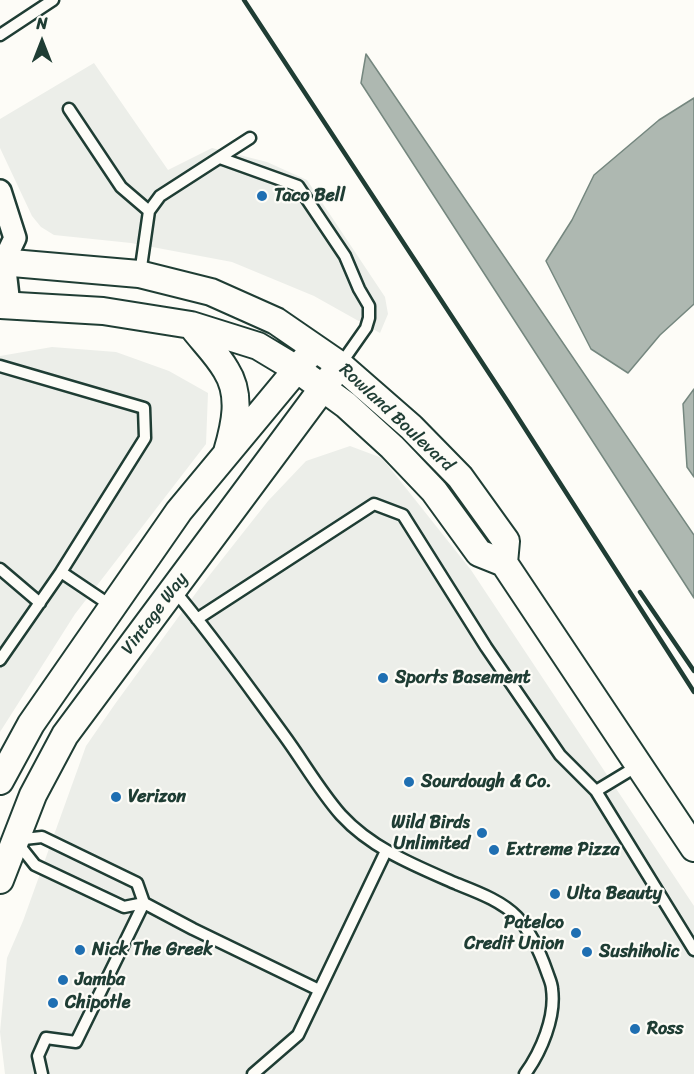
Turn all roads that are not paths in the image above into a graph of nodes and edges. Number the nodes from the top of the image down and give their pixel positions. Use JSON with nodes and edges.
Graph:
{"nodes":[{"id":1,"x":53,"y":0,"type":"edge"},
{"id":2,"x":0,"y":35,"type":"edge"},
{"id":3,"x":69,"y":109,"type":"dead end"},
{"id":4,"x":250,"y":138,"type":"dead end"},
{"id":5,"x":220,"y":158,"type":"junction"},
{"id":6,"x":0,"y":191,"type":"edge"},
{"id":7,"x":149,"y":210,"type":"junction"},
{"id":8,"x":1,"y":260,"type":"edge"},
{"id":9,"x":140,"y":274,"type":"junction"},
{"id":10,"x":5,"y":305,"type":"edge"},
{"id":11,"x":191,"y":325,"type":"junction"},
{"id":12,"x":314,"y":348,"type":"junction"},
{"id":13,"x":340,"y":365,"type":"junction"},
{"id":14,"x":0,"y":366,"type":"edge"},
{"id":15,"x":298,"y":370,"type":"junction"},
{"id":16,"x":323,"y":386,"type":"junction"},
{"id":17,"x":226,"y":455,"type":"junction"},
{"id":18,"x":504,"y":562,"type":"junction"},
{"id":19,"x":0,"y":569,"type":"edge"},
{"id":20,"x":61,"y":572,"type":"junction"},
{"id":21,"x":173,"y":589,"type":"junction"},
{"id":22,"x":40,"y":603,"type":"junction"},
{"id":23,"x":114,"y":607,"type":"junction"},
{"id":24,"x":197,"y":619,"type":"junction"},
{"id":25,"x":0,"y":660,"type":"edge"},
{"id":26,"x":639,"y":765,"type":"junction"},
{"id":27,"x":0,"y":782,"type":"edge"},
{"id":28,"x":596,"y":791,"type":"junction"},
{"id":29,"x":8,"y":837,"type":"edge"},
{"id":30,"x":694,"y":848,"type":"edge"},
{"id":31,"x":386,"y":851,"type":"junction"},
{"id":32,"x":0,"y":880,"type":"edge"},
{"id":33,"x":144,"y":903,"type":"junction"},
{"id":34,"x":694,"y":950,"type":"edge"},
{"id":35,"x":320,"y":990,"type":"junction"},
{"id":36,"x":42,"y":1074,"type":"edge"},
{"id":37,"x":253,"y":1074,"type":"edge"},
{"id":38,"x":525,"y":1074,"type":"edge"}],
"edges":[{"from":1,"to":2,"type":"lane"},
{"from":3,"to":7,"type":"lane"},
{"from":4,"to":5,"type":"lane"},
{"from":5,"to":7,"type":"lane"},
{"from":5,"to":13,"type":"lane"},
{"from":6,"to":8,"type":"street"},
{"from":7,"to":9,"type":"lane"},
{"from":8,"to":9,"type":"street","name":"Rowland Boulevard"},
{"from":8,"to":10,"type":"street"},
{"from":9,"to":12,"type":"street","name":"Rowland Boulevard"},
{"from":10,"to":11,"type":"street","name":"Rowland Boulevard"},
{"from":11,"to":15,"type":"street","name":"Rowland Boulevard"},
{"from":11,"to":17,"type":"street"},
{"from":12,"to":13,"type":"street","name":"Rowland Boulevard"},
{"from":12,"to":15,"type":"street","name":"Vintage Way"},
{"from":13,"to":16,"type":"street","name":"Vintage Way"},
{"from":13,"to":18,"type":"street","name":"Rowland Boulevard"},
{"from":14,"to":20,"type":"lane"},
{"from":15,"to":16,"type":"street","name":"Rowland Boulevard"},
{"from":15,"to":17,"type":"street","name":"Vintage Way"},
{"from":16,"to":18,"type":"street","name":"Rowland Boulevard"},
{"from":16,"to":21,"type":"street","name":"Vintage Way"},
{"from":17,"to":23,"type":"street","name":"Vintage Way"},
{"from":18,"to":26,"type":"street","name":"Rowland Boulevard"},
{"from":19,"to":22,"type":"lane"},
{"from":20,"to":22,"type":"lane"},
{"from":20,"to":23,"type":"lane"},
{"from":21,"to":24,"type":"lane"},
{"from":21,"to":29,"type":"street","name":"Vintage Way"},
{"from":22,"to":25,"type":"lane"},
{"from":23,"to":27,"type":"street","name":"Vintage Way"},
{"from":24,"to":28,"type":"lane"},
{"from":24,"to":31,"type":"lane"},
{"from":26,"to":28,"type":"lane"},
{"from":26,"to":30,"type":"street","name":"Rowland Boulevard"},
{"from":28,"to":34,"type":"lane"},
{"from":29,"to":32,"type":"street","name":"Vintage Way"},
{"from":29,"to":33,"type":"lane"},
{"from":29,"to":33,"type":"lane"},
{"from":31,"to":35,"type":"lane"},
{"from":31,"to":38,"type":"lane"},
{"from":33,"to":35,"type":"lane"},
{"from":33,"to":36,"type":"lane"},
{"from":35,"to":37,"type":"lane"}]}
